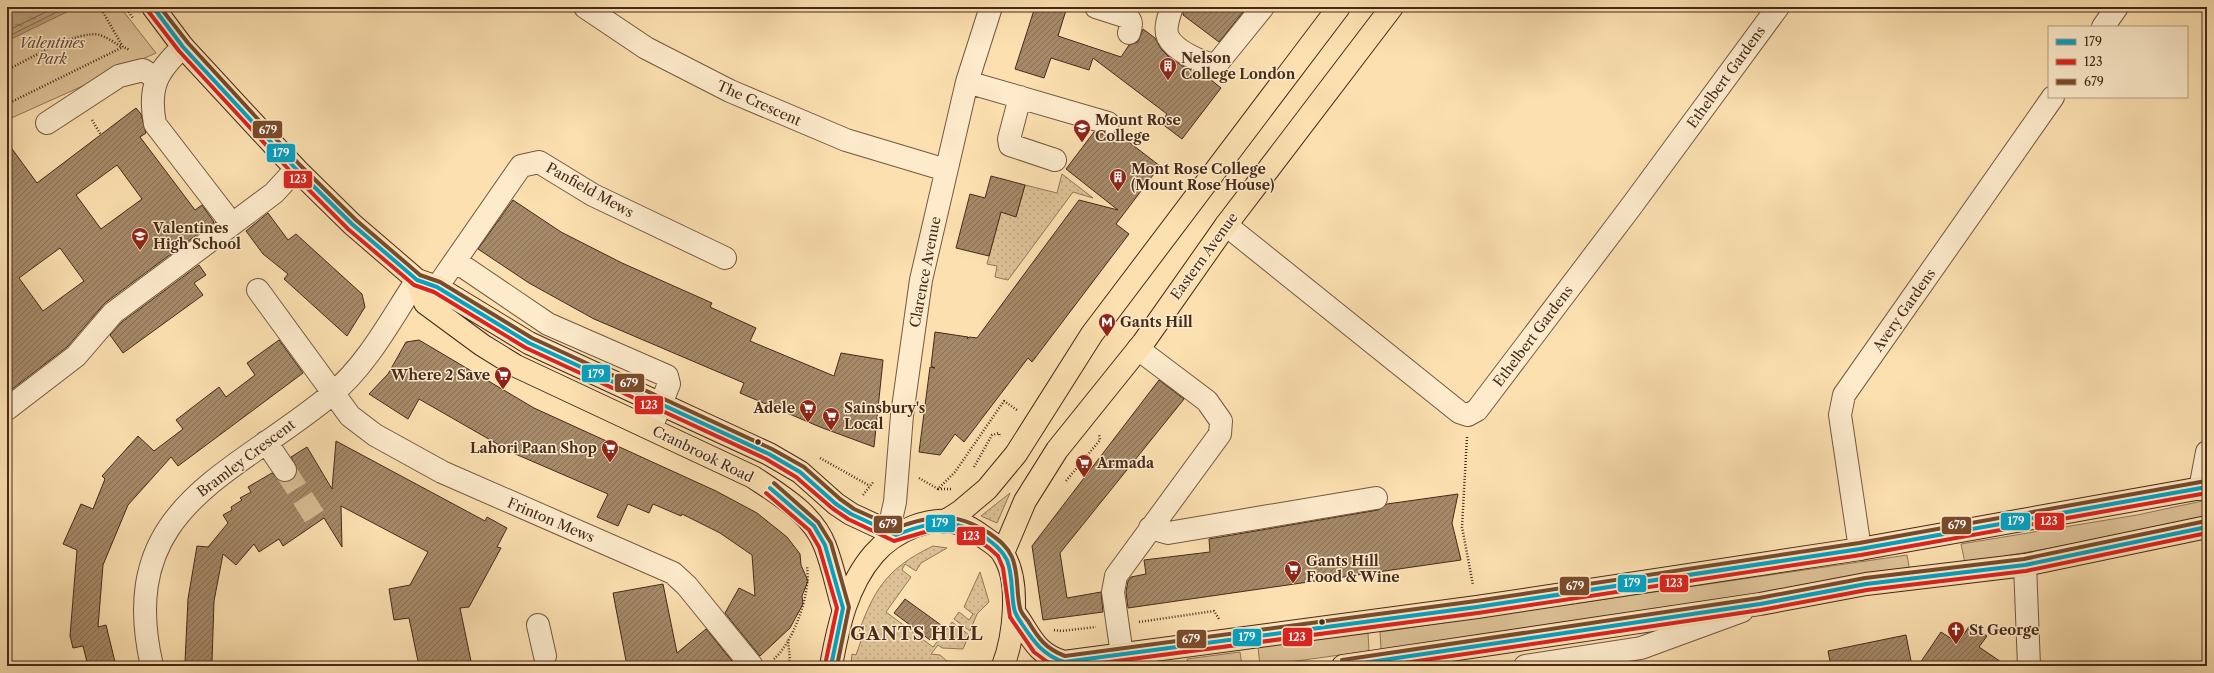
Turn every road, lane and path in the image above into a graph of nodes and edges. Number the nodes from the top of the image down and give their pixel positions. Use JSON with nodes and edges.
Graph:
{"nodes":[{"id":1,"x":100,"y":7,"type":"edge"},
{"id":2,"x":125,"y":7,"type":"edge"},
{"id":3,"x":153,"y":7,"type":"edge"},
{"id":4,"x":585,"y":7,"type":"edge"},
{"id":5,"x":990,"y":7,"type":"edge"},
{"id":6,"x":1096,"y":7,"type":"edge"},
{"id":7,"x":1172,"y":7,"type":"edge"},
{"id":8,"x":1263,"y":7,"type":"edge"},
{"id":9,"x":1339,"y":7,"type":"edge"},
{"id":10,"x":1392,"y":7,"type":"edge"},
{"id":11,"x":1778,"y":7,"type":"edge"},
{"id":12,"x":2116,"y":7,"type":"edge"},
{"id":13,"x":137,"y":23,"type":"dead end"},
{"id":14,"x":2103,"y":26,"type":"edge"},
{"id":15,"x":1129,"y":33,"type":"dead end"},
{"id":16,"x":123,"y":47,"type":"junction"},
{"id":17,"x":183,"y":47,"type":"junction"},
{"id":18,"x":136,"y":52,"type":"dead end"},
{"id":19,"x":7,"y":70,"type":"edge"},
{"id":20,"x":156,"y":78,"type":"junction"},
{"id":21,"x":967,"y":82,"type":"junction"},
{"id":22,"x":1020,"y":97,"type":"junction"},
{"id":23,"x":2052,"y":98,"type":"edge"},
{"id":24,"x":7,"y":104,"type":"edge"},
{"id":25,"x":47,"y":122,"type":"dead end"},
{"id":26,"x":1108,"y":123,"type":"dead end"},
{"id":27,"x":94,"y":126,"type":"dead end"},
{"id":28,"x":100,"y":135,"type":"dead end"},
{"id":29,"x":1055,"y":160,"type":"dead end"},
{"id":30,"x":296,"y":168,"type":"junction"},
{"id":31,"x":946,"y":170,"type":"junction"},
{"id":32,"x":232,"y":224,"type":"junction"},
{"id":33,"x":1226,"y":225,"type":"junction"},
{"id":34,"x":725,"y":258,"type":"dead end"},
{"id":35,"x":455,"y":261,"type":"junction"},
{"id":36,"x":427,"y":284,"type":"junction"},
{"id":37,"x":258,"y":290,"type":"dead end"},
{"id":38,"x":1138,"y":349,"type":"junction"},
{"id":39,"x":333,"y":393,"type":"junction"},
{"id":40,"x":662,"y":404,"type":"junction"},
{"id":41,"x":7,"y":409,"type":"edge"},
{"id":42,"x":1016,"y":409,"type":"dead end"},
{"id":43,"x":1468,"y":415,"type":"junction"},
{"id":44,"x":651,"y":428,"type":"junction"},
{"id":45,"x":1000,"y":439,"type":"dead end"},
{"id":46,"x":1100,"y":440,"type":"dead end"},
{"id":47,"x":266,"y":442,"type":"junction"},
{"id":48,"x":2207,"y":452,"type":"edge"},
{"id":49,"x":818,"y":457,"type":"dead end"},
{"id":50,"x":285,"y":470,"type":"tunnel mouth"},
{"id":51,"x":970,"y":474,"type":"dead end"},
{"id":52,"x":914,"y":475,"type":"dead end"},
{"id":53,"x":870,"y":486,"type":"dead end"},
{"id":54,"x":1062,"y":486,"type":"dead end"},
{"id":55,"x":2204,"y":488,"type":"edge"},
{"id":56,"x":938,"y":489,"type":"junction"},
{"id":57,"x":953,"y":489,"type":"dead end"},
{"id":58,"x":1376,"y":498,"type":"dead end"},
{"id":59,"x":944,"y":522,"type":"junction"},
{"id":60,"x":2207,"y":527,"type":"edge"},
{"id":61,"x":1150,"y":528,"type":"junction"},
{"id":62,"x":890,"y":536,"type":"junction"},
{"id":63,"x":1860,"y":549,"type":"junction"},
{"id":64,"x":1003,"y":553,"type":"junction"},
{"id":65,"x":806,"y":562,"type":"dead end"},
{"id":66,"x":2026,"y":565,"type":"junction"},
{"id":67,"x":1760,"y":604,"type":"junction"},
{"id":68,"x":1477,"y":607,"type":"junction"},
{"id":69,"x":843,"y":608,"type":"junction"},
{"id":70,"x":1014,"y":612,"type":"junction"},
{"id":71,"x":1222,"y":622,"type":"dead end"},
{"id":72,"x":538,"y":625,"type":"dead end"},
{"id":73,"x":1118,"y":625,"type":"junction"},
{"id":74,"x":1051,"y":629,"type":"dead end"},
{"id":75,"x":788,"y":640,"type":"junction"},
{"id":76,"x":1122,"y":655,"type":"junction"},
{"id":77,"x":545,"y":656,"type":"dead end"},
{"id":78,"x":829,"y":662,"type":"edge"},
{"id":79,"x":761,"y":664,"type":"edge"},
{"id":80,"x":1378,"y":664,"type":"edge"},
{"id":81,"x":152,"y":666,"type":"edge"},
{"id":82,"x":786,"y":666,"type":"edge"},
{"id":83,"x":1003,"y":666,"type":"edge"},
{"id":84,"x":1343,"y":666,"type":"edge"},
{"id":85,"x":1524,"y":666,"type":"edge"},
{"id":86,"x":2029,"y":666,"type":"edge"}],
"edges":[{"from":1,"to":16,"type":"path"},
{"from":2,"to":13,"type":"path"},
{"from":3,"to":17,"type":"main road","name":"Cranbrook Road"},
{"from":4,"to":31,"type":"street","name":"The Crescent"},
{"from":5,"to":21,"type":"street","name":"Clarence Avenue"},
{"from":6,"to":15,"type":"street"},
{"from":7,"to":8,"type":"street"},
{"from":9,"to":59,"type":"main road"},
{"from":10,"to":33,"type":"main road","name":"Eastern Avenue"},
{"from":11,"to":43,"type":"street","name":"Ethelbert Gardens"},
{"from":12,"to":14,"type":"street"},
{"from":16,"to":18,"type":"path"},
{"from":16,"to":19,"type":"path"},
{"from":16,"to":24,"type":"path"},
{"from":17,"to":20,"type":"street"},
{"from":17,"to":30,"type":"main road","name":"Cranbrook Road"},
{"from":20,"to":25,"type":"street"},
{"from":20,"to":32,"type":"street"},
{"from":21,"to":22,"type":"street"},
{"from":21,"to":31,"type":"street","name":"Clarence Avenue"},
{"from":22,"to":26,"type":"street"},
{"from":22,"to":29,"type":"street"},
{"from":23,"to":63,"type":"street","name":"Avery Gardens"},
{"from":27,"to":28,"type":"path"},
{"from":30,"to":32,"type":"street"},
{"from":30,"to":36,"type":"main road","name":"Cranbrook Road"},
{"from":31,"to":62,"type":"street","name":"Clarence Avenue"},
{"from":32,"to":41,"type":"street"},
{"from":33,"to":38,"type":"main road","name":"Eastern Avenue"},
{"from":33,"to":43,"type":"street"},
{"from":34,"to":35,"type":"street","name":"Panfield Mews"},
{"from":35,"to":36,"type":"street","name":"Panfield Mews"},
{"from":35,"to":40,"type":"street"},
{"from":36,"to":39,"type":"street","name":"Bramley Crescent"},
{"from":36,"to":40,"type":"main road","name":"Cranbrook Road"},
{"from":36,"to":44,"type":"main road","name":"Cranbrook Road"},
{"from":37,"to":39,"type":"street","name":"Frinton Mews"},
{"from":38,"to":61,"type":"street"},
{"from":38,"to":64,"type":"main road","name":"Eastern Avenue"},
{"from":39,"to":47,"type":"street","name":"Bramley Crescent"},
{"from":39,"to":79,"type":"street","name":"Frinton Mews"},
{"from":40,"to":44,"type":"street"},
{"from":40,"to":62,"type":"main road","name":"Cranbrook Road"},
{"from":42,"to":56,"type":"path"},
{"from":43,"to":68,"type":"path"},
{"from":44,"to":69,"type":"main road","name":"Cranbrook Road"},
{"from":45,"to":51,"type":"path"},
{"from":46,"to":54,"type":"path"},
{"from":47,"to":50,"type":"street"},
{"from":47,"to":81,"type":"street","name":"Bramley Crescent"},
{"from":48,"to":55,"type":"street"},
{"from":49,"to":53,"type":"path"},
{"from":52,"to":56,"type":"path"},
{"from":55,"to":63,"type":"main road"},
{"from":56,"to":57,"type":"path"},
{"from":58,"to":61,"type":"street"},
{"from":59,"to":62,"type":"main road"},
{"from":59,"to":64,"type":"main road"},
{"from":60,"to":66,"type":"main road"},
{"from":61,"to":73,"type":"street"},
{"from":62,"to":69,"type":"main road"},
{"from":63,"to":68,"type":"main road"},
{"from":64,"to":70,"type":"main road"},
{"from":65,"to":75,"type":"path"},
{"from":66,"to":67,"type":"main road"},
{"from":66,"to":86,"type":"street"},
{"from":67,"to":80,"type":"main road"},
{"from":67,"to":85,"type":"street"},
{"from":68,"to":76,"type":"main road"},
{"from":69,"to":78,"type":"main road"},
{"from":70,"to":76,"type":"main road"},
{"from":70,"to":83,"type":"main road"},
{"from":71,"to":73,"type":"path"},
{"from":72,"to":77,"type":"street"},
{"from":73,"to":74,"type":"path"},
{"from":73,"to":76,"type":"street"},
{"from":75,"to":79,"type":"path"},
{"from":75,"to":82,"type":"path"},
{"from":80,"to":84,"type":"main road"}]}
